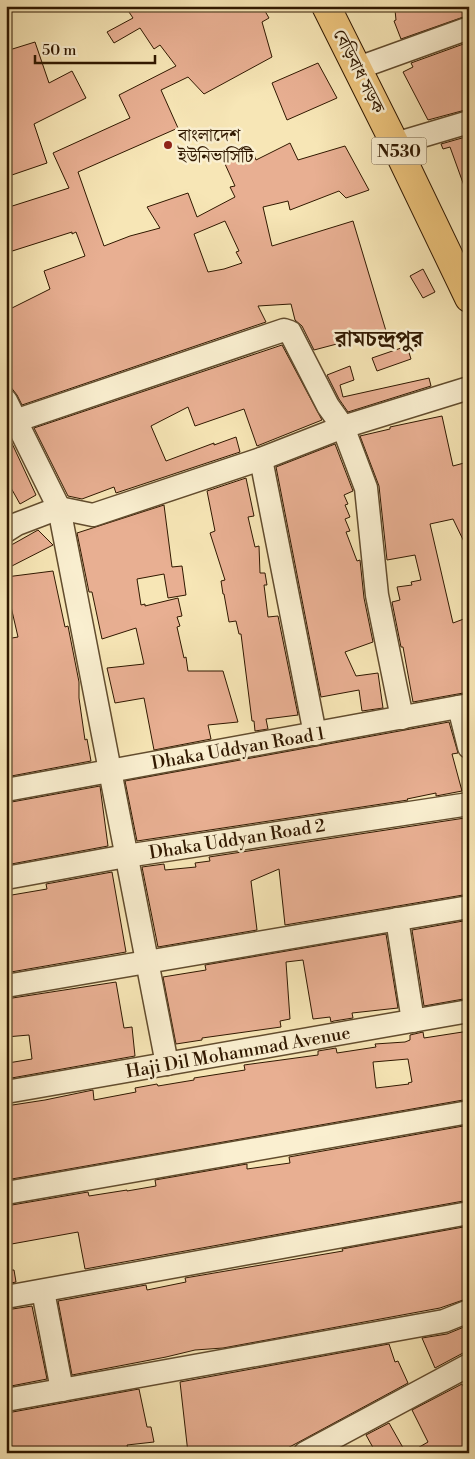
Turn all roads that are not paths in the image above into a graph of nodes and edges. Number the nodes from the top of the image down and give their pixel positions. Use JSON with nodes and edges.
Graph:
{"nodes":[{"id":1,"x":326,"y":6,"type":"edge"},
{"id":2,"x":469,"y":28,"type":"edge"},
{"id":3,"x":358,"y":68,"type":"junction"},
{"id":4,"x":469,"y":122,"type":"edge"},
{"id":5,"x":395,"y":144,"type":"junction"},
{"id":6,"x":469,"y":298,"type":"edge"},
{"id":7,"x":469,"y":388,"type":"edge"},
{"id":8,"x":9,"y":415,"type":"edge"},
{"id":9,"x":343,"y":427,"type":"junction"},
{"id":10,"x":261,"y":459,"type":"junction"},
{"id":11,"x":59,"y":508,"type":"junction"},
{"id":12,"x":6,"y":530,"type":"edge"},
{"id":13,"x":464,"y":706,"type":"edge"},
{"id":14,"x":402,"y":718,"type":"junction"},
{"id":15,"x":315,"y":734,"type":"junction"},
{"id":16,"x":469,"y":747,"type":"edge"},
{"id":17,"x":111,"y":771,"type":"junction"},
{"id":18,"x":6,"y":790,"type":"edge"},
{"id":19,"x":469,"y":804,"type":"edge"},
{"id":20,"x":126,"y":856,"type":"junction"},
{"id":21,"x":6,"y":878,"type":"edge"},
{"id":22,"x":469,"y":907,"type":"edge"},
{"id":23,"x":398,"y":919,"type":"junction"},
{"id":24,"x":147,"y":962,"type":"junction"},
{"id":25,"x":6,"y":986,"type":"edge"},
{"id":26,"x":469,"y":1011,"type":"edge"},
{"id":27,"x":413,"y":1021,"type":"junction"},
{"id":28,"x":167,"y":1064,"type":"junction"},
{"id":29,"x":6,"y":1092,"type":"edge"},
{"id":30,"x":469,"y":1112,"type":"edge"},
{"id":31,"x":6,"y":1193,"type":"edge"},
{"id":32,"x":469,"y":1213,"type":"edge"},
{"id":33,"x":43,"y":1291,"type":"junction"},
{"id":34,"x":6,"y":1297,"type":"edge"},
{"id":35,"x":469,"y":1310,"type":"edge"},
{"id":36,"x":469,"y":1366,"type":"edge"},
{"id":37,"x":62,"y":1390,"type":"junction"},
{"id":38,"x":6,"y":1400,"type":"edge"},
{"id":39,"x":305,"y":1453,"type":"edge"}],
"edges":[{"from":1,"to":3,"type":"highway","name":"বেড়িবাধ সড়ক","number":"N530"},
{"from":2,"to":3,"type":"street"},
{"from":3,"to":5,"type":"highway","name":"বেড়িবাধ সড়ক","number":"N530"},
{"from":4,"to":5,"type":"street"},
{"from":5,"to":6,"type":"highway","name":"বেড়িবাধ সড়ক","number":"N530"},
{"from":7,"to":9,"type":"street"},
{"from":8,"to":9,"type":"street"},
{"from":8,"to":11,"type":"street"},
{"from":9,"to":10,"type":"street"},
{"from":9,"to":14,"type":"street"},
{"from":10,"to":11,"type":"street"},
{"from":10,"to":15,"type":"street"},
{"from":11,"to":12,"type":"street"},
{"from":11,"to":17,"type":"street"},
{"from":13,"to":14,"type":"street","name":"Dhaka Uddyan Road 1"},
{"from":13,"to":16,"type":"street"},
{"from":14,"to":15,"type":"street","name":"Dhaka Uddyan Road 1"},
{"from":15,"to":17,"type":"street","name":"Dhaka Uddyan Road 1"},
{"from":17,"to":18,"type":"street","name":"Dhaka Uddyan Road 1"},
{"from":17,"to":20,"type":"street"},
{"from":19,"to":20,"type":"street","name":"Dhaka Uddyan Road 2"},
{"from":20,"to":21,"type":"street","name":"Dhaka Uddyan Road 2"},
{"from":20,"to":24,"type":"street"},
{"from":22,"to":23,"type":"street"},
{"from":23,"to":24,"type":"street"},
{"from":23,"to":27,"type":"street"},
{"from":24,"to":25,"type":"street"},
{"from":24,"to":28,"type":"street"},
{"from":26,"to":27,"type":"street","name":"Haji Dil Mohammad Avenue"},
{"from":27,"to":28,"type":"street","name":"Haji Dil Mohammad Avenue"},
{"from":28,"to":29,"type":"street","name":"Haji Dil Mohammad Avenue"},
{"from":30,"to":31,"type":"street"},
{"from":32,"to":33,"type":"street"},
{"from":33,"to":34,"type":"street"},
{"from":33,"to":37,"type":"street"},
{"from":35,"to":37,"type":"street"},
{"from":36,"to":39,"type":"street"},
{"from":37,"to":38,"type":"street"}]}
